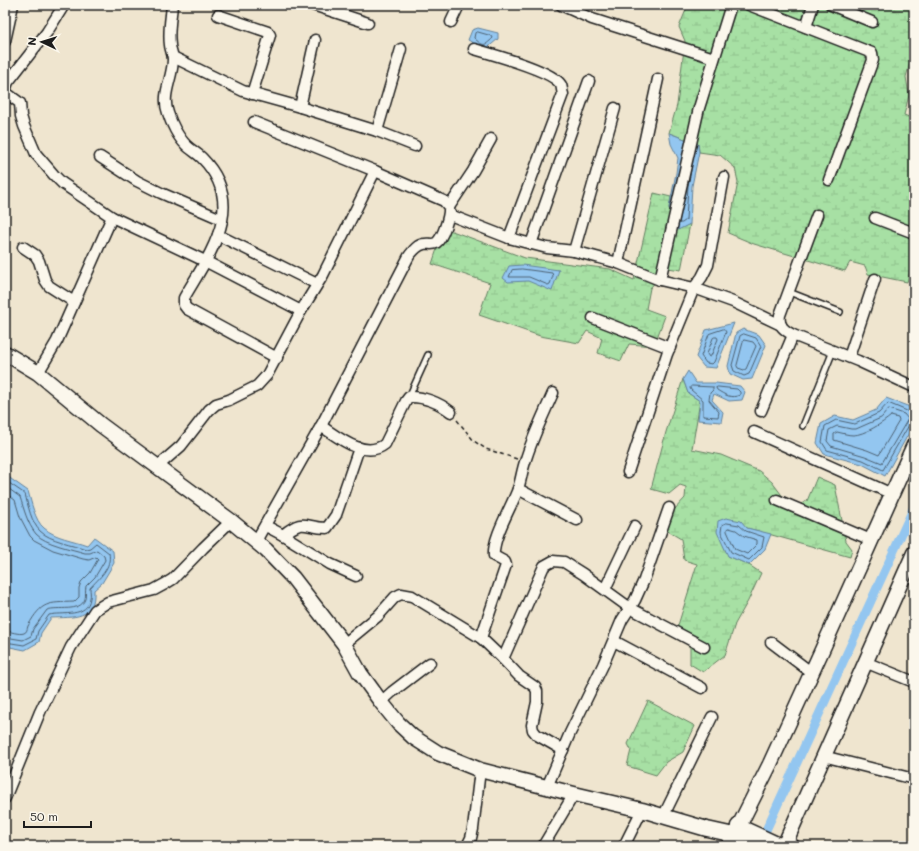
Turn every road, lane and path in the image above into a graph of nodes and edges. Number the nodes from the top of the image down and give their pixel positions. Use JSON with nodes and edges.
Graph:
{"nodes":[{"id":1,"x":13,"y":5,"type":"edge"},
{"id":2,"x":64,"y":5,"type":"edge"},
{"id":3,"x":172,"y":5,"type":"edge"},
{"id":4,"x":313,"y":5,"type":"edge"},
{"id":5,"x":459,"y":5,"type":"edge"},
{"id":6,"x":561,"y":5,"type":"edge"},
{"id":7,"x":731,"y":5,"type":"edge"},
{"id":8,"x":749,"y":5,"type":"edge"},
{"id":9,"x":814,"y":5,"type":"edge"},
{"id":10,"x":831,"y":5,"type":"edge"},
{"id":11,"x":572,"y":7,"type":"edge"},
{"id":12,"x":218,"y":15,"type":"dead end"},
{"id":13,"x":451,"y":22,"type":"dead end"},
{"id":14,"x":872,"y":22,"type":"dead end"},
{"id":15,"x":368,"y":23,"type":"dead end"},
{"id":16,"x":806,"y":27,"type":"junction"},
{"id":17,"x":315,"y":40,"type":"dead end"},
{"id":18,"x":5,"y":41,"type":"edge"},
{"id":19,"x":401,"y":49,"type":"dead end"},
{"id":20,"x":474,"y":49,"type":"dead end"},
{"id":21,"x":174,"y":58,"type":"junction"},
{"id":22,"x":714,"y":58,"type":"junction"},
{"id":23,"x":658,"y":79,"type":"dead end"},
{"id":24,"x":589,"y":81,"type":"dead end"},
{"id":25,"x":5,"y":92,"type":"edge"},
{"id":26,"x":252,"y":94,"type":"junction"},
{"id":27,"x":300,"y":107,"type":"junction"},
{"id":28,"x":615,"y":108,"type":"dead end"},
{"id":29,"x":254,"y":122,"type":"dead end"},
{"id":30,"x":377,"y":131,"type":"junction"},
{"id":31,"x":491,"y":139,"type":"dead end"},
{"id":32,"x":415,"y":146,"type":"dead end"},
{"id":33,"x":100,"y":157,"type":"dead end"},
{"id":34,"x":375,"y":171,"type":"junction"},
{"id":35,"x":724,"y":177,"type":"dead end"},
{"id":36,"x":830,"y":180,"type":"dead end"},
{"id":37,"x":450,"y":211,"type":"junction"},
{"id":38,"x":817,"y":215,"type":"dead end"},
{"id":39,"x":112,"y":217,"type":"junction"},
{"id":40,"x":875,"y":218,"type":"dead end"},
{"id":41,"x":221,"y":219,"type":"junction"},
{"id":42,"x":914,"y":233,"type":"edge"},
{"id":43,"x":218,"y":235,"type":"junction"},
{"id":44,"x":509,"y":238,"type":"junction"},
{"id":45,"x":531,"y":244,"type":"junction"},
{"id":46,"x":23,"y":247,"type":"dead end"},
{"id":47,"x":574,"y":251,"type":"junction"},
{"id":48,"x":205,"y":261,"type":"junction"},
{"id":49,"x":618,"y":263,"type":"junction"},
{"id":50,"x":875,"y":279,"type":"dead end"},
{"id":51,"x":660,"y":280,"type":"junction"},
{"id":52,"x":317,"y":284,"type":"junction"},
{"id":53,"x":694,"y":288,"type":"junction"},
{"id":54,"x":789,"y":292,"type":"junction"},
{"id":55,"x":74,"y":302,"type":"junction"},
{"id":56,"x":301,"y":311,"type":"junction"},
{"id":57,"x":840,"y":312,"type":"dead end"},
{"id":58,"x":593,"y":318,"type":"dead end"},
{"id":59,"x":781,"y":325,"type":"junction"},
{"id":60,"x":793,"y":335,"type":"junction"},
{"id":61,"x":670,"y":348,"type":"junction"},
{"id":62,"x":833,"y":351,"type":"junction"},
{"id":63,"x":5,"y":353,"type":"edge"},
{"id":64,"x":428,"y":355,"type":"dead end"},
{"id":65,"x":849,"y":357,"type":"junction"},
{"id":66,"x":277,"y":358,"type":"junction"},
{"id":67,"x":38,"y":373,"type":"junction"},
{"id":68,"x":914,"y":387,"type":"edge"},
{"id":69,"x":553,"y":393,"type":"dead end"},
{"id":70,"x":409,"y":397,"type":"junction"},
{"id":71,"x":761,"y":411,"type":"dead end"},
{"id":72,"x":451,"y":412,"type":"joint"},
{"id":73,"x":321,"y":426,"type":"junction"},
{"id":74,"x":802,"y":426,"type":"dead end"},
{"id":75,"x":754,"y":432,"type":"dead end"},
{"id":76,"x":914,"y":445,"type":"edge"},
{"id":77,"x":358,"y":448,"type":"junction"},
{"id":78,"x":525,"y":461,"type":"junction"},
{"id":79,"x":157,"y":467,"type":"junction"},
{"id":80,"x":628,"y":472,"type":"dead end"},
{"id":81,"x":518,"y":489,"type":"junction"},
{"id":82,"x":892,"y":494,"type":"junction"},
{"id":83,"x":777,"y":500,"type":"dead end"},
{"id":84,"x":669,"y":508,"type":"dead end"},
{"id":85,"x":577,"y":520,"type":"dead end"},
{"id":86,"x":231,"y":521,"type":"junction"},
{"id":87,"x":266,"y":526,"type":"junction"},
{"id":88,"x":635,"y":526,"type":"dead end"},
{"id":89,"x":283,"y":535,"type":"junction"},
{"id":90,"x":871,"y":540,"type":"junction"},
{"id":91,"x":256,"y":541,"type":"junction"},
{"id":92,"x":913,"y":560,"type":"edge"},
{"id":93,"x":356,"y":576,"type":"dead end"},
{"id":94,"x":605,"y":589,"type":"junction"},
{"id":95,"x":630,"y":608,"type":"junction"},
{"id":96,"x":481,"y":638,"type":"junction"},
{"id":97,"x":614,"y":641,"type":"junction"},
{"id":98,"x":771,"y":642,"type":"dead end"},
{"id":99,"x":344,"y":644,"type":"junction"},
{"id":100,"x":704,"y":647,"type":"dead end"},
{"id":101,"x":503,"y":659,"type":"junction"},
{"id":102,"x":865,"y":662,"type":"junction"},
{"id":103,"x":430,"y":663,"type":"dead end"},
{"id":104,"x":812,"y":672,"type":"junction"},
{"id":105,"x":914,"y":682,"type":"edge"},
{"id":106,"x":702,"y":688,"type":"dead end"},
{"id":107,"x":381,"y":702,"type":"junction"},
{"id":108,"x":712,"y":717,"type":"dead end"},
{"id":109,"x":562,"y":750,"type":"junction"},
{"id":110,"x":824,"y":756,"type":"junction"},
{"id":111,"x":480,"y":770,"type":"junction"},
{"id":112,"x":914,"y":779,"type":"edge"},
{"id":113,"x":547,"y":787,"type":"junction"},
{"id":114,"x":6,"y":794,"type":"edge"},
{"id":115,"x":574,"y":794,"type":"junction"},
{"id":116,"x":642,"y":810,"type":"junction"},
{"id":117,"x":663,"y":816,"type":"junction"},
{"id":118,"x":739,"y":836,"type":"edge"},
{"id":119,"x":783,"y":845,"type":"edge"},
{"id":120,"x":467,"y":846,"type":"edge"},
{"id":121,"x":543,"y":846,"type":"edge"},
{"id":122,"x":624,"y":846,"type":"edge"},
{"id":123,"x":756,"y":846,"type":"edge"}],
"edges":[{"from":1,"to":18,"type":"street"},
{"from":2,"to":25,"type":"street"},
{"from":3,"to":21,"type":"street"},
{"from":4,"to":15,"type":"street"},
{"from":5,"to":13,"type":"street"},
{"from":6,"to":11,"type":"street"},
{"from":7,"to":22,"type":"street"},
{"from":8,"to":16,"type":"street"},
{"from":9,"to":16,"type":"street"},
{"from":10,"to":14,"type":"street"},
{"from":11,"to":22,"type":"street"},
{"from":12,"to":26,"type":"street"},
{"from":16,"to":36,"type":"street"},
{"from":17,"to":27,"type":"street"},
{"from":19,"to":30,"type":"street"},
{"from":20,"to":44,"type":"street"},
{"from":21,"to":26,"type":"street"},
{"from":21,"to":41,"type":"street"},
{"from":22,"to":51,"type":"street"},
{"from":23,"to":49,"type":"street"},
{"from":24,"to":45,"type":"street"},
{"from":25,"to":39,"type":"street"},
{"from":26,"to":27,"type":"street"},
{"from":27,"to":30,"type":"street"},
{"from":28,"to":47,"type":"street"},
{"from":29,"to":34,"type":"street"},
{"from":30,"to":32,"type":"street"},
{"from":31,"to":37,"type":"street"},
{"from":33,"to":41,"type":"street"},
{"from":34,"to":37,"type":"street"},
{"from":34,"to":52,"type":"street"},
{"from":35,"to":53,"type":"street"},
{"from":37,"to":44,"type":"street"},
{"from":37,"to":73,"type":"street"},
{"from":38,"to":54,"type":"street"},
{"from":39,"to":48,"type":"street"},
{"from":39,"to":55,"type":"street"},
{"from":40,"to":42,"type":"street"},
{"from":41,"to":43,"type":"street"},
{"from":43,"to":48,"type":"street"},
{"from":43,"to":52,"type":"street"},
{"from":44,"to":45,"type":"street"},
{"from":45,"to":47,"type":"street"},
{"from":46,"to":55,"type":"street"},
{"from":47,"to":49,"type":"street"},
{"from":48,"to":56,"type":"street"},
{"from":48,"to":66,"type":"street"},
{"from":49,"to":51,"type":"street"},
{"from":50,"to":65,"type":"street"},
{"from":51,"to":53,"type":"street"},
{"from":52,"to":56,"type":"street"},
{"from":53,"to":59,"type":"street"},
{"from":53,"to":61,"type":"street"},
{"from":54,"to":57,"type":"lane"},
{"from":54,"to":59,"type":"street"},
{"from":55,"to":67,"type":"street"},
{"from":56,"to":66,"type":"street"},
{"from":58,"to":61,"type":"street"},
{"from":59,"to":60,"type":"street"},
{"from":60,"to":62,"type":"street"},
{"from":60,"to":71,"type":"street"},
{"from":61,"to":80,"type":"street"},
{"from":62,"to":65,"type":"street"},
{"from":62,"to":74,"type":"lane"},
{"from":63,"to":67,"type":"street"},
{"from":64,"to":70,"type":"lane"},
{"from":65,"to":68,"type":"street"},
{"from":66,"to":79,"type":"street"},
{"from":67,"to":79,"type":"street"},
{"from":69,"to":78,"type":"street"},
{"from":70,"to":72,"type":"street"},
{"from":70,"to":77,"type":"street"},
{"from":72,"to":78,"type":"path"},
{"from":73,"to":77,"type":"street"},
{"from":73,"to":87,"type":"street"},
{"from":75,"to":82,"type":"street"},
{"from":76,"to":82,"type":"street"},
{"from":77,"to":89,"type":"street"},
{"from":78,"to":81,"type":"street"},
{"from":79,"to":86,"type":"street"},
{"from":81,"to":85,"type":"street"},
{"from":81,"to":96,"type":"street"},
{"from":82,"to":90,"type":"street"},
{"from":83,"to":90,"type":"street"},
{"from":84,"to":95,"type":"street"},
{"from":86,"to":91,"type":"street"},
{"from":86,"to":114,"type":"street"},
{"from":87,"to":89,"type":"street"},
{"from":87,"to":91,"type":"street"},
{"from":88,"to":94,"type":"street"},
{"from":89,"to":93,"type":"street"},
{"from":90,"to":104,"type":"street"},
{"from":91,"to":99,"type":"street"},
{"from":92,"to":102,"type":"street"},
{"from":94,"to":95,"type":"street"},
{"from":94,"to":101,"type":"street"},
{"from":95,"to":97,"type":"street"},
{"from":95,"to":100,"type":"street"},
{"from":96,"to":99,"type":"street"},
{"from":96,"to":101,"type":"street"},
{"from":97,"to":106,"type":"street"},
{"from":97,"to":109,"type":"street"},
{"from":98,"to":104,"type":"street"},
{"from":99,"to":107,"type":"street"},
{"from":101,"to":109,"type":"street"},
{"from":102,"to":105,"type":"street"},
{"from":102,"to":110,"type":"street"},
{"from":103,"to":107,"type":"street"},
{"from":104,"to":118,"type":"street"},
{"from":107,"to":111,"type":"street"},
{"from":108,"to":117,"type":"street"},
{"from":109,"to":113,"type":"street"},
{"from":110,"to":112,"type":"street"},
{"from":110,"to":119,"type":"street"},
{"from":111,"to":113,"type":"street"},
{"from":111,"to":120,"type":"street"},
{"from":113,"to":115,"type":"street"},
{"from":115,"to":116,"type":"street"},
{"from":115,"to":121,"type":"street"},
{"from":116,"to":117,"type":"street"},
{"from":116,"to":122,"type":"street"},
{"from":117,"to":118,"type":"street"},
{"from":118,"to":119,"type":"street"},
{"from":118,"to":123,"type":"street"}]}
